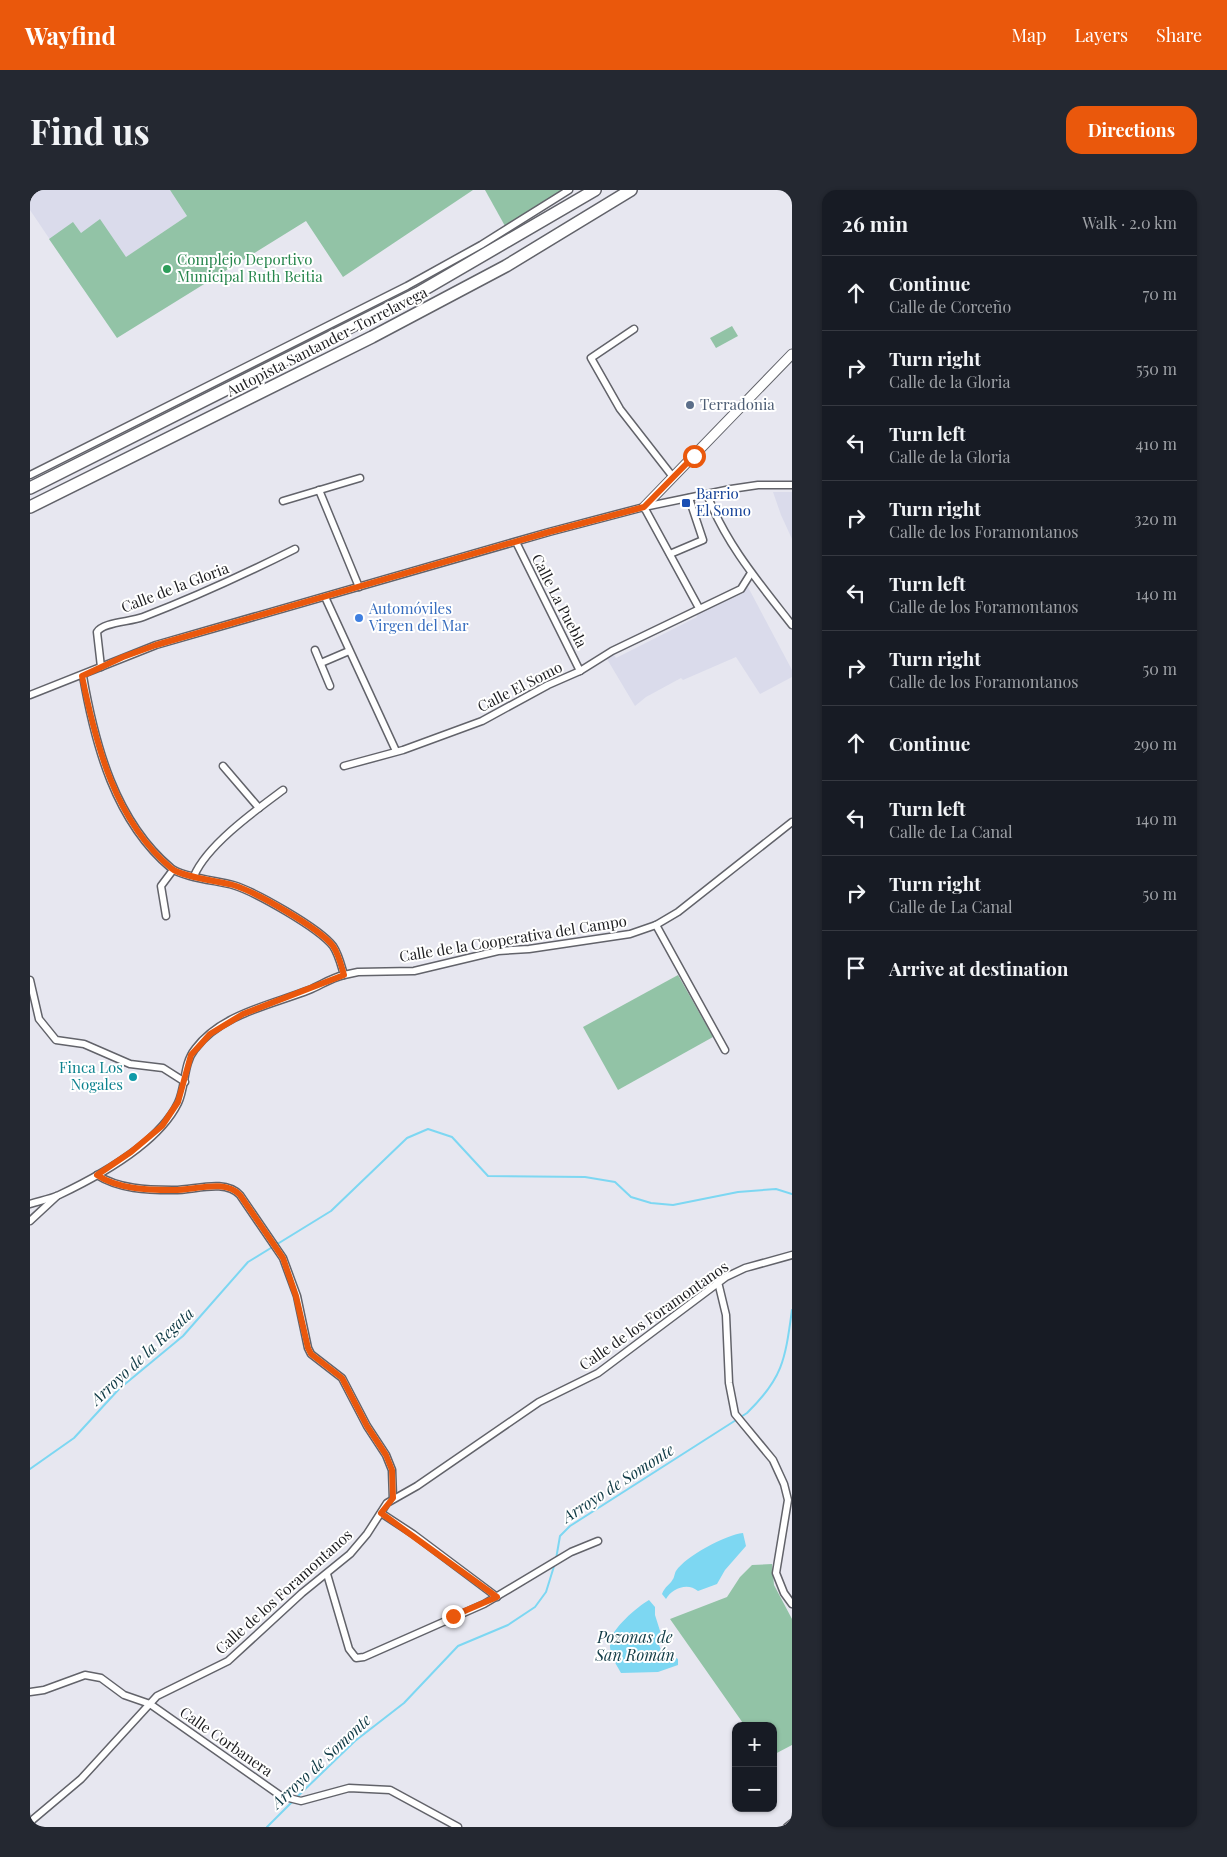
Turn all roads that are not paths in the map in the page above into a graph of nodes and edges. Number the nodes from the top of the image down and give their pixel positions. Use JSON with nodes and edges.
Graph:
{"nodes":[{"id":1,"x":569,"y":190,"type":"edge"},
{"id":2,"x":595,"y":190,"type":"edge"},
{"id":3,"x":631,"y":190,"type":"edge"},
{"id":4,"x":634,"y":329,"type":"dead end"},
{"id":5,"x":792,"y":354,"type":"edge"},
{"id":6,"x":30,"y":475,"type":"edge"},
{"id":7,"x":674,"y":477,"type":"junction"},
{"id":8,"x":360,"y":478,"type":"dead end"},
{"id":9,"x":792,"y":485,"type":"edge"},
{"id":10,"x":30,"y":488,"type":"edge"},
{"id":11,"x":319,"y":490,"type":"junction"},
{"id":12,"x":661,"y":491,"type":"junction"},
{"id":13,"x":707,"y":494,"type":"junction"},
{"id":14,"x":689,"y":498,"type":"junction"},
{"id":15,"x":283,"y":501,"type":"dead end"},
{"id":16,"x":657,"y":505,"type":"junction"},
{"id":17,"x":30,"y":507,"type":"edge"},
{"id":18,"x":644,"y":507,"type":"junction"},
{"id":19,"x":516,"y":542,"type":"junction"},
{"id":20,"x":295,"y":549,"type":"dead end"},
{"id":21,"x":670,"y":554,"type":"junction"},
{"id":22,"x":751,"y":574,"type":"junction"},
{"id":23,"x":359,"y":587,"type":"junction"},
{"id":24,"x":325,"y":596,"type":"junction"},
{"id":25,"x":699,"y":608,"type":"junction"},
{"id":26,"x":792,"y":624,"type":"edge"},
{"id":27,"x":315,"y":650,"type":"dead end"},
{"id":28,"x":349,"y":651,"type":"junction"},
{"id":29,"x":321,"y":663,"type":"junction"},
{"id":30,"x":101,"y":667,"type":"junction"},
{"id":31,"x":580,"y":671,"type":"junction"},
{"id":32,"x":82,"y":676,"type":"junction"},
{"id":33,"x":330,"y":686,"type":"dead end"},
{"id":34,"x":30,"y":695,"type":"edge"},
{"id":35,"x":396,"y":751,"type":"junction"},
{"id":36,"x":223,"y":766,"type":"dead end"},
{"id":37,"x":344,"y":766,"type":"dead end"},
{"id":38,"x":283,"y":790,"type":"dead end"},
{"id":39,"x":259,"y":808,"type":"junction"},
{"id":40,"x":792,"y":822,"type":"edge"},
{"id":41,"x":173,"y":870,"type":"junction"},
{"id":42,"x":194,"y":876,"type":"junction"},
{"id":43,"x":166,"y":916,"type":"dead end"},
{"id":44,"x":656,"y":925,"type":"junction"},
{"id":45,"x":344,"y":975,"type":"junction"},
{"id":46,"x":30,"y":980,"type":"edge"},
{"id":47,"x":725,"y":1050,"type":"dead end"},
{"id":48,"x":185,"y":1082,"type":"junction"},
{"id":49,"x":97,"y":1175,"type":"junction"},
{"id":50,"x":58,"y":1196,"type":"junction"},
{"id":51,"x":30,"y":1204,"type":"edge"},
{"id":52,"x":30,"y":1221,"type":"edge"},
{"id":53,"x":792,"y":1255,"type":"edge"},
{"id":54,"x":716,"y":1283,"type":"junction"},
{"id":55,"x":393,"y":1498,"type":"junction"},
{"id":56,"x":381,"y":1513,"type":"junction"},
{"id":57,"x":598,"y":1541,"type":"dead end"},
{"id":58,"x":327,"y":1574,"type":"junction"},
{"id":59,"x":497,"y":1597,"type":"junction"},
{"id":60,"x":792,"y":1604,"type":"edge"},
{"id":61,"x":30,"y":1692,"type":"edge"},
{"id":62,"x":150,"y":1704,"type":"junction"},
{"id":63,"x":30,"y":1822,"type":"edge"},
{"id":64,"x":792,"y":1823,"type":"edge"},
{"id":65,"x":458,"y":1827,"type":"edge"},
{"id":66,"x":787,"y":1827,"type":"edge"}],
"edges":[{"from":1,"to":6,"type":"street"},
{"from":2,"to":10,"type":"highway","name":"Autopista Santander-Torrelavega"},
{"from":3,"to":17,"type":"highway","name":"Autopista Santander-Torrelavega"},
{"from":4,"to":7,"type":"street"},
{"from":5,"to":7,"type":"main road"},
{"from":7,"to":12,"type":"main road"},
{"from":8,"to":11,"type":"street"},
{"from":9,"to":13,"type":"street"},
{"from":11,"to":15,"type":"street"},
{"from":11,"to":23,"type":"street"},
{"from":12,"to":16,"type":"main road"},
{"from":12,"to":18,"type":"main road"},
{"from":13,"to":14,"type":"street"},
{"from":13,"to":22,"type":"street"},
{"from":14,"to":16,"type":"street"},
{"from":14,"to":21,"type":"street"},
{"from":16,"to":18,"type":"street"},
{"from":18,"to":19,"type":"street"},
{"from":18,"to":21,"type":"street"},
{"from":19,"to":23,"type":"street"},
{"from":19,"to":31,"type":"street","name":"Calle La Puebla"},
{"from":20,"to":30,"type":"street","name":"Calle de la Gloria"},
{"from":21,"to":25,"type":"street"},
{"from":22,"to":25,"type":"street","name":"Calle El Somo"},
{"from":22,"to":26,"type":"street"},
{"from":23,"to":24,"type":"street"},
{"from":24,"to":28,"type":"street"},
{"from":24,"to":30,"type":"street"},
{"from":25,"to":31,"type":"street","name":"Calle El Somo"},
{"from":27,"to":29,"type":"street"},
{"from":28,"to":29,"type":"street"},
{"from":28,"to":35,"type":"street"},
{"from":29,"to":33,"type":"street"},
{"from":30,"to":32,"type":"street"},
{"from":31,"to":35,"type":"street","name":"Calle El Somo"},
{"from":32,"to":34,"type":"street"},
{"from":32,"to":41,"type":"street"},
{"from":35,"to":37,"type":"street","name":"Calle El Somo"},
{"from":36,"to":39,"type":"street"},
{"from":38,"to":39,"type":"street"},
{"from":39,"to":42,"type":"street"},
{"from":40,"to":44,"type":"street","name":"Calle de la Cooperativa del Campo"},
{"from":41,"to":42,"type":"street"},
{"from":41,"to":43,"type":"street"},
{"from":42,"to":45,"type":"street"},
{"from":44,"to":45,"type":"street","name":"Calle de la Cooperativa del Campo"},
{"from":44,"to":47,"type":"street"},
{"from":45,"to":48,"type":"street"},
{"from":46,"to":48,"type":"street"},
{"from":48,"to":49,"type":"street"},
{"from":49,"to":50,"type":"street"},
{"from":49,"to":55,"type":"street"},
{"from":50,"to":51,"type":"street"},
{"from":50,"to":52,"type":"street"},
{"from":53,"to":54,"type":"street","name":"Calle de los Foramontanos"},
{"from":54,"to":55,"type":"street","name":"Calle de los Foramontanos"},
{"from":54,"to":60,"type":"street"},
{"from":55,"to":56,"type":"street","name":"Calle de los Foramontanos"},
{"from":56,"to":58,"type":"street","name":"Calle de los Foramontanos"},
{"from":56,"to":59,"type":"street"},
{"from":57,"to":59,"type":"street"},
{"from":58,"to":59,"type":"street"},
{"from":58,"to":62,"type":"street","name":"Calle de los Foramontanos"},
{"from":61,"to":62,"type":"street","name":"Calle Corbanera"},
{"from":62,"to":63,"type":"street","name":"Calle de los Foramontanos"},
{"from":62,"to":65,"type":"street","name":"Calle Corbanera"},
{"from":64,"to":66,"type":"street"}]}
